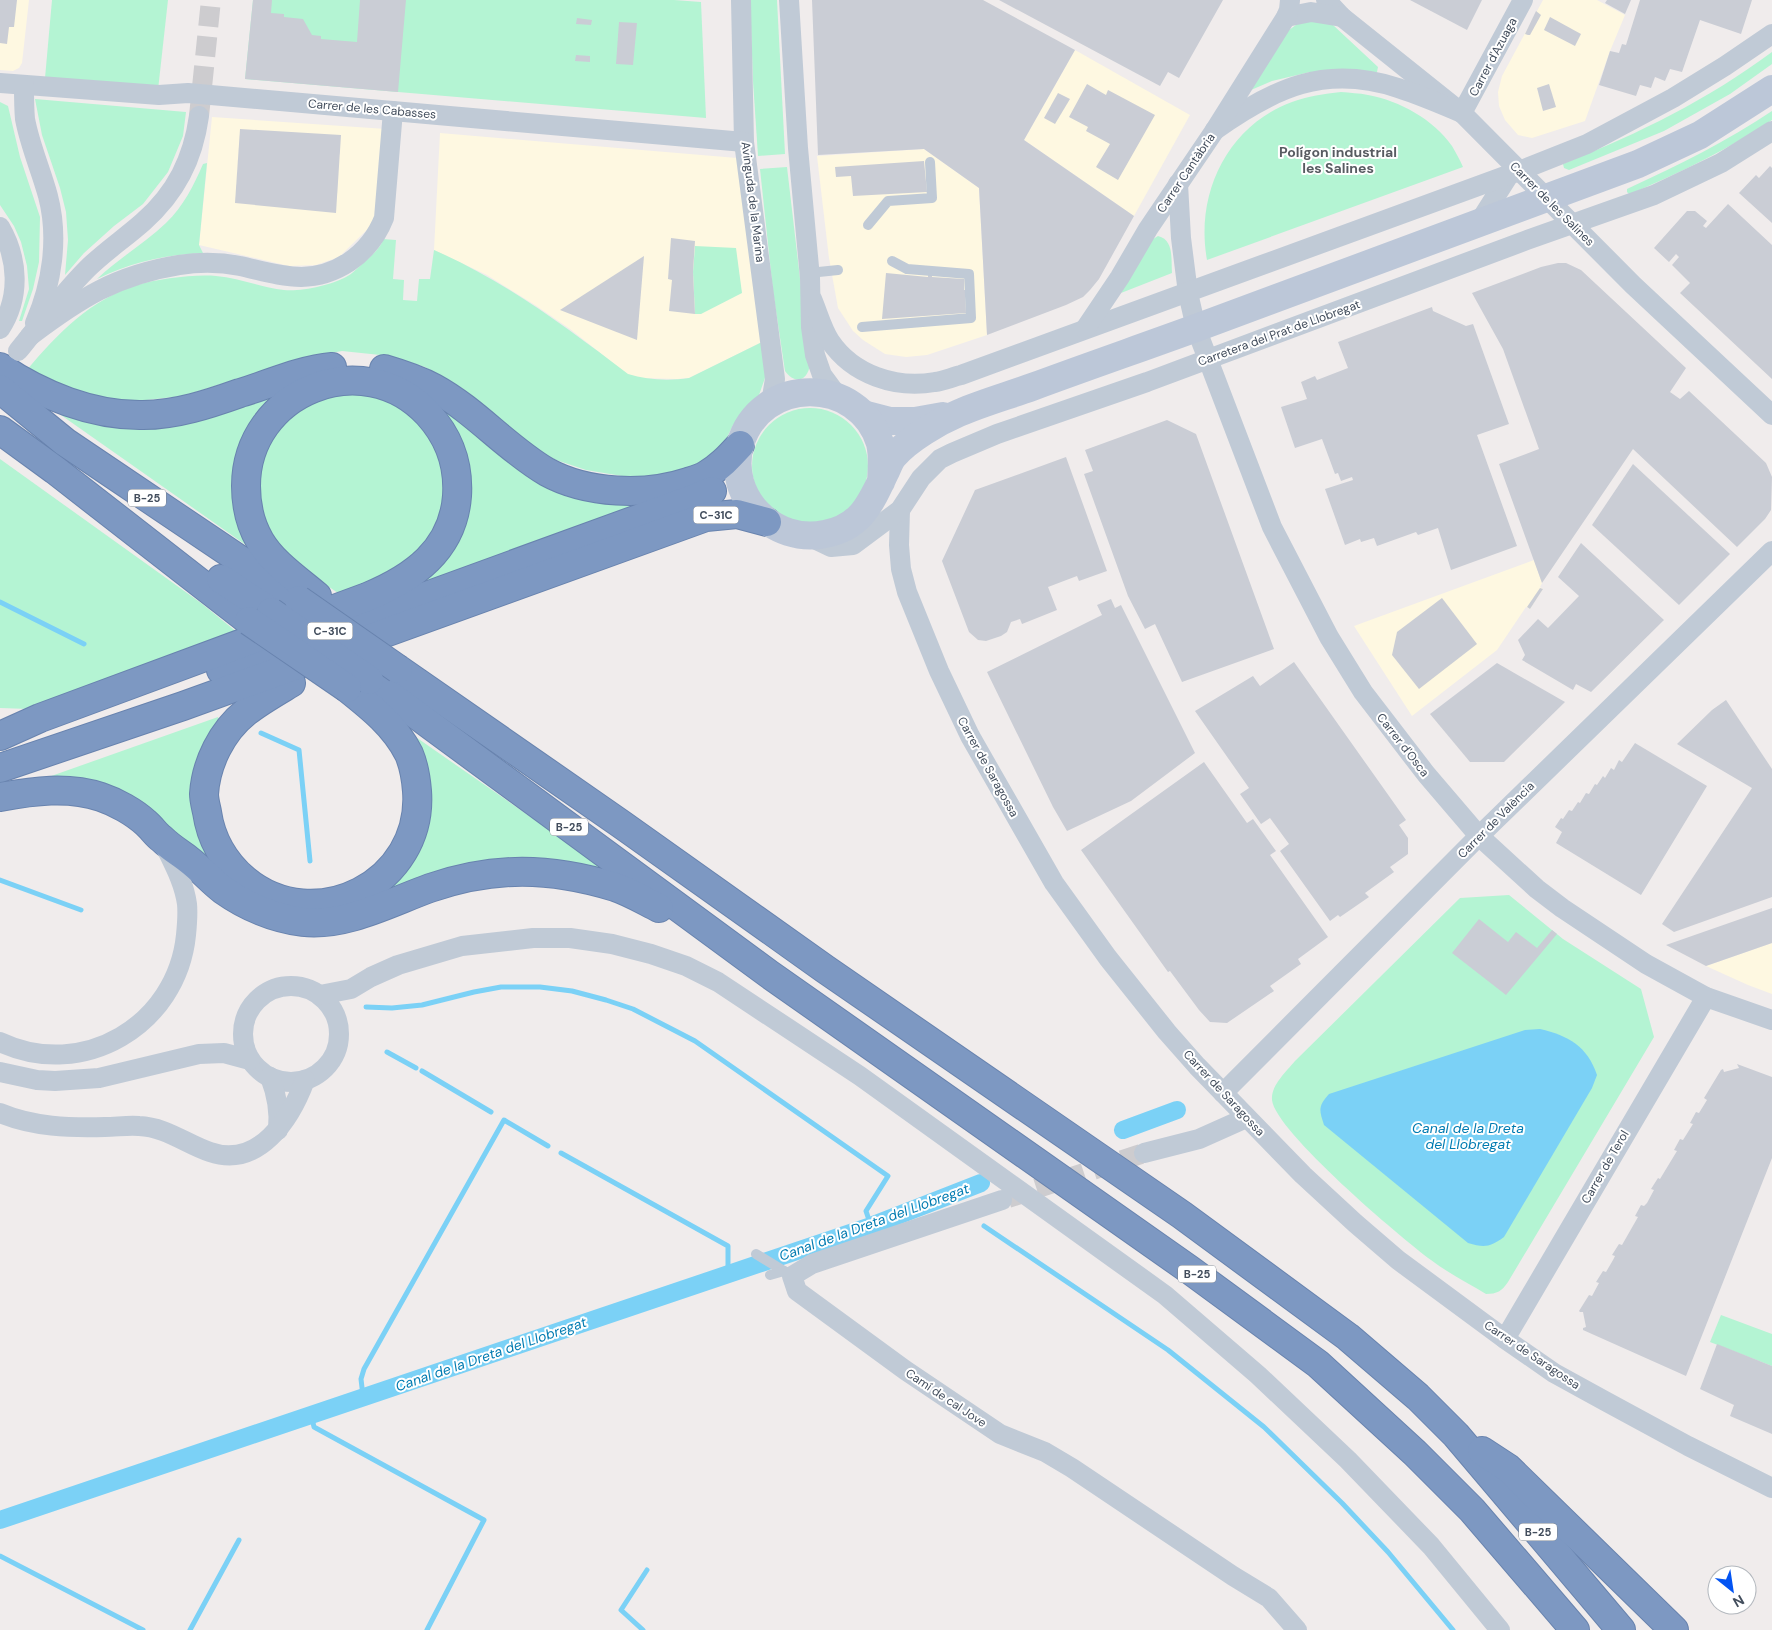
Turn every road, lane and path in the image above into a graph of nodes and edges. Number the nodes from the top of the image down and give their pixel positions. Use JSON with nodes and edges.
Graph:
{"nodes":[{"id":1,"x":741,"y":0,"type":"edge"},
{"id":2,"x":789,"y":0,"type":"edge"},
{"id":3,"x":1326,"y":0,"type":"edge"},
{"id":4,"x":1523,"y":0,"type":"edge"},
{"id":5,"x":1288,"y":9,"type":"edge"},
{"id":6,"x":1342,"y":17,"type":"junction"},
{"id":7,"x":1772,"y":34,"type":"edge"},
{"id":8,"x":0,"y":83,"type":"edge"},
{"id":9,"x":24,"y":85,"type":"junction"},
{"id":10,"x":1772,"y":89,"type":"edge"},
{"id":11,"x":1772,"y":98,"type":"edge"},
{"id":12,"x":1742,"y":108,"type":"junction"},
{"id":13,"x":393,"y":111,"type":"junction"},
{"id":14,"x":1462,"y":114,"type":"junction"},
{"id":15,"x":198,"y":116,"type":"tunnel mouth"},
{"id":16,"x":1215,"y":130,"type":"junction"},
{"id":17,"x":1772,"y":131,"type":"edge"},
{"id":18,"x":744,"y":142,"type":"junction"},
{"id":19,"x":930,"y":162,"type":"dead end"},
{"id":20,"x":1514,"y":173,"type":"junction"},
{"id":21,"x":1178,"y":184,"type":"junction"},
{"id":22,"x":1546,"y":198,"type":"junction"},
{"id":23,"x":1478,"y":224,"type":"junction"},
{"id":24,"x":1574,"y":225,"type":"junction"},
{"id":25,"x":0,"y":226,"type":"edge"},
{"id":26,"x":868,"y":226,"type":"dead end"},
{"id":27,"x":892,"y":261,"type":"dead end"},
{"id":28,"x":838,"y":270,"type":"dead end"},
{"id":29,"x":809,"y":273,"type":"junction"},
{"id":30,"x":1188,"y":293,"type":"junction"},
{"id":31,"x":812,"y":299,"type":"junction"},
{"id":32,"x":862,"y":327,"type":"dead end"},
{"id":33,"x":1196,"y":328,"type":"junction"},
{"id":34,"x":0,"y":329,"type":"edge"},
{"id":35,"x":1085,"y":329,"type":"junction"},
{"id":36,"x":16,"y":352,"type":"edge"},
{"id":37,"x":1208,"y":360,"type":"junction"},
{"id":38,"x":0,"y":389,"type":"edge"},
{"id":39,"x":840,"y":398,"type":"junction"},
{"id":40,"x":771,"y":403,"type":"junction"},
{"id":41,"x":863,"y":414,"type":"junction"},
{"id":42,"x":957,"y":414,"type":"junction"},
{"id":43,"x":1772,"y":415,"type":"edge"},
{"id":44,"x":0,"y":430,"type":"edge"},
{"id":45,"x":739,"y":457,"type":"junction"},
{"id":46,"x":880,"y":482,"type":"junction"},
{"id":47,"x":900,"y":510,"type":"junction"},
{"id":48,"x":767,"y":522,"type":"junction"},
{"id":49,"x":665,"y":530,"type":"junction"},
{"id":50,"x":808,"y":536,"type":"junction"},
{"id":51,"x":1772,"y":551,"type":"edge"},
{"id":52,"x":308,"y":598,"type":"junction"},
{"id":53,"x":291,"y":683,"type":"junction"},
{"id":54,"x":358,"y":684,"type":"junction"},
{"id":55,"x":40,"y":718,"type":"junction"},
{"id":56,"x":0,"y":720,"type":"edge"},
{"id":57,"x":0,"y":736,"type":"edge"},
{"id":58,"x":0,"y":747,"type":"edge"},
{"id":59,"x":0,"y":768,"type":"edge"},
{"id":60,"x":0,"y":781,"type":"edge"},
{"id":61,"x":0,"y":797,"type":"edge"},
{"id":62,"x":1479,"y":836,"type":"junction"},
{"id":63,"x":162,"y":840,"type":"junction"},
{"id":64,"x":770,"y":974,"type":"junction"},
{"id":65,"x":351,"y":989,"type":"junction"},
{"id":66,"x":320,"y":995,"type":"junction"},
{"id":67,"x":1706,"y":997,"type":"junction"},
{"id":68,"x":336,"y":1016,"type":"junction"},
{"id":69,"x":1772,"y":1020,"type":"edge"},
{"id":70,"x":0,"y":1042,"type":"edge"},
{"id":71,"x":250,"y":1060,"type":"junction"},
{"id":72,"x":0,"y":1072,"type":"edge"},
{"id":73,"x":270,"y":1077,"type":"junction"},
{"id":74,"x":305,"y":1080,"type":"junction"},
{"id":75,"x":1223,"y":1093,"type":"junction"},
{"id":76,"x":0,"y":1113,"type":"edge"},
{"id":77,"x":1246,"y":1118,"type":"junction"},
{"id":78,"x":278,"y":1130,"type":"junction"},
{"id":79,"x":1144,"y":1153,"type":"tunnel mouth"},
{"id":80,"x":1002,"y":1200,"type":"tunnel mouth"},
{"id":81,"x":756,"y":1254,"type":"dead end"},
{"id":82,"x":788,"y":1273,"type":"junction"},
{"id":83,"x":770,"y":1275,"type":"dead end"},
{"id":84,"x":1505,"y":1339,"type":"junction"},
{"id":85,"x":1456,"y":1435,"type":"junction"},
{"id":86,"x":1772,"y":1488,"type":"edge"},
{"id":87,"x":1564,"y":1620,"type":"edge"},
{"id":88,"x":1297,"y":1630,"type":"edge"},
{"id":89,"x":1500,"y":1630,"type":"edge"},
{"id":90,"x":1575,"y":1630,"type":"edge"},
{"id":91,"x":1621,"y":1630,"type":"edge"},
{"id":92,"x":1674,"y":1630,"type":"edge"}],
"edges":[{"from":1,"to":18,"type":"street","name":"Avinguda de la Marina"},
{"from":2,"to":29,"type":"street"},
{"from":3,"to":6,"type":"street","name":"Carrer de les Salines"},
{"from":4,"to":14,"type":"street","name":"Carrer d'Azuaga"},
{"from":5,"to":6,"type":"street","name":"Carrer Cantàbria"},
{"from":5,"to":16,"type":"street","name":"Carrer Cantàbria"},
{"from":6,"to":14,"type":"street","name":"Carrer de les Salines"},
{"from":7,"to":20,"type":"street"},
{"from":8,"to":9,"type":"street","name":"Carrer de les Cabasses"},
{"from":9,"to":13,"type":"street","name":"Carrer de les Cabasses"},
{"from":9,"to":36,"type":"street"},
{"from":10,"to":12,"type":"street"},
{"from":11,"to":12,"type":"street"},
{"from":12,"to":22,"type":"street"},
{"from":13,"to":18,"type":"street","name":"Carrer de les Cabasses"},
{"from":13,"to":36,"type":"street"},
{"from":14,"to":16,"type":"street"},
{"from":14,"to":20,"type":"street","name":"Carrer de les Salines"},
{"from":15,"to":36,"type":"street"},
{"from":16,"to":21,"type":"street","name":"Carrer Cantàbria"},
{"from":17,"to":24,"type":"street","name":"Carretera del Prat de Llobregat"},
{"from":18,"to":40,"type":"street","name":"Avinguda de la Marina"},
{"from":19,"to":26,"type":"lane"},
{"from":20,"to":22,"type":"street","name":"Carrer de les Salines"},
{"from":20,"to":23,"type":"street"},
{"from":20,"to":30,"type":"street"},
{"from":21,"to":30,"type":"street","name":"Carrer d'Osca"},
{"from":21,"to":35,"type":"street","name":"Carrer Cantàbria"},
{"from":22,"to":23,"type":"street"},
{"from":22,"to":24,"type":"street","name":"Carrer de les Salines"},
{"from":23,"to":33,"type":"street"},
{"from":24,"to":37,"type":"street","name":"Carretera del Prat de Llobregat"},
{"from":24,"to":43,"type":"street","name":"Carrer de les Salines"},
{"from":25,"to":34,"type":"street"},
{"from":27,"to":32,"type":"lane"},
{"from":28,"to":29,"type":"lane"},
{"from":29,"to":31,"type":"street"},
{"from":30,"to":33,"type":"street","name":"Carrer d'Osca"},
{"from":30,"to":35,"type":"street"},
{"from":31,"to":35,"type":"street"},
{"from":31,"to":39,"type":"street"},
{"from":33,"to":37,"type":"street","name":"Carrer d'Osca"},
{"from":33,"to":42,"type":"street"},
{"from":36,"to":45,"type":"highway"},
{"from":37,"to":47,"type":"street","name":"Carretera del Prat de Llobregat"},
{"from":37,"to":62,"type":"street","name":"Carrer d'Osca"},
{"from":38,"to":52,"type":"highway","number":"B-25"},
{"from":39,"to":40,"type":"street"},
{"from":39,"to":41,"type":"street"},
{"from":40,"to":45,"type":"street"},
{"from":41,"to":42,"type":"street"},
{"from":41,"to":46,"type":"street"},
{"from":42,"to":46,"type":"street"},
{"from":44,"to":54,"type":"highway","number":"B-25","bridge":true},
{"from":45,"to":48,"type":"street"},
{"from":45,"to":58,"type":"highway","number":"C-31C"},
{"from":46,"to":50,"type":"street"},
{"from":47,"to":50,"type":"street","name":"Carretera del Prat de Llobregat"},
{"from":47,"to":75,"type":"street","name":"Carrer de Saragossa"},
{"from":48,"to":49,"type":"highway","number":"C-31C"},
{"from":48,"to":50,"type":"street"},
{"from":49,"to":53,"type":"highway"},
{"from":49,"to":59,"type":"highway","number":"C-31C"},
{"from":51,"to":62,"type":"street","name":"Carrer de València"},
{"from":52,"to":55,"type":"highway"},
{"from":52,"to":85,"type":"highway","number":"B-25","bridge":true},
{"from":53,"to":54,"type":"highway"},
{"from":53,"to":60,"type":"highway"},
{"from":54,"to":64,"type":"highway","number":"B-25"},
{"from":55,"to":56,"type":"highway"},
{"from":55,"to":57,"type":"highway"},
{"from":61,"to":63,"type":"highway"},
{"from":62,"to":67,"type":"street","name":"Carrer d'Osca"},
{"from":62,"to":75,"type":"street","name":"Carrer de València"},
{"from":63,"to":64,"type":"highway"},
{"from":63,"to":70,"type":"street"},
{"from":64,"to":87,"type":"highway","number":"B-25"},
{"from":65,"to":66,"type":"street"},
{"from":65,"to":68,"type":"street"},
{"from":65,"to":89,"type":"street"},
{"from":66,"to":68,"type":"street"},
{"from":66,"to":71,"type":"street"},
{"from":67,"to":69,"type":"street","name":"Carrer d'Osca"},
{"from":67,"to":84,"type":"street","name":"Carrer de Terol"},
{"from":68,"to":74,"type":"street"},
{"from":71,"to":72,"type":"street"},
{"from":71,"to":73,"type":"street"},
{"from":73,"to":74,"type":"street"},
{"from":73,"to":78,"type":"street"},
{"from":74,"to":78,"type":"street"},
{"from":75,"to":77,"type":"street","name":"Carrer de Saragossa"},
{"from":76,"to":78,"type":"street"},
{"from":77,"to":79,"type":"street"},
{"from":77,"to":84,"type":"street","name":"Carrer de Saragossa"},
{"from":80,"to":82,"type":"street"},
{"from":81,"to":82,"type":"lane"},
{"from":82,"to":83,"type":"lane"},
{"from":82,"to":88,"type":"street","name":"Camí de cal Jove"},
{"from":84,"to":86,"type":"street","name":"Carrer de Saragossa"},
{"from":85,"to":91,"type":"highway","number":"B-25"},
{"from":85,"to":92,"type":"highway"},
{"from":87,"to":90,"type":"highway","number":"B-25"}]}
